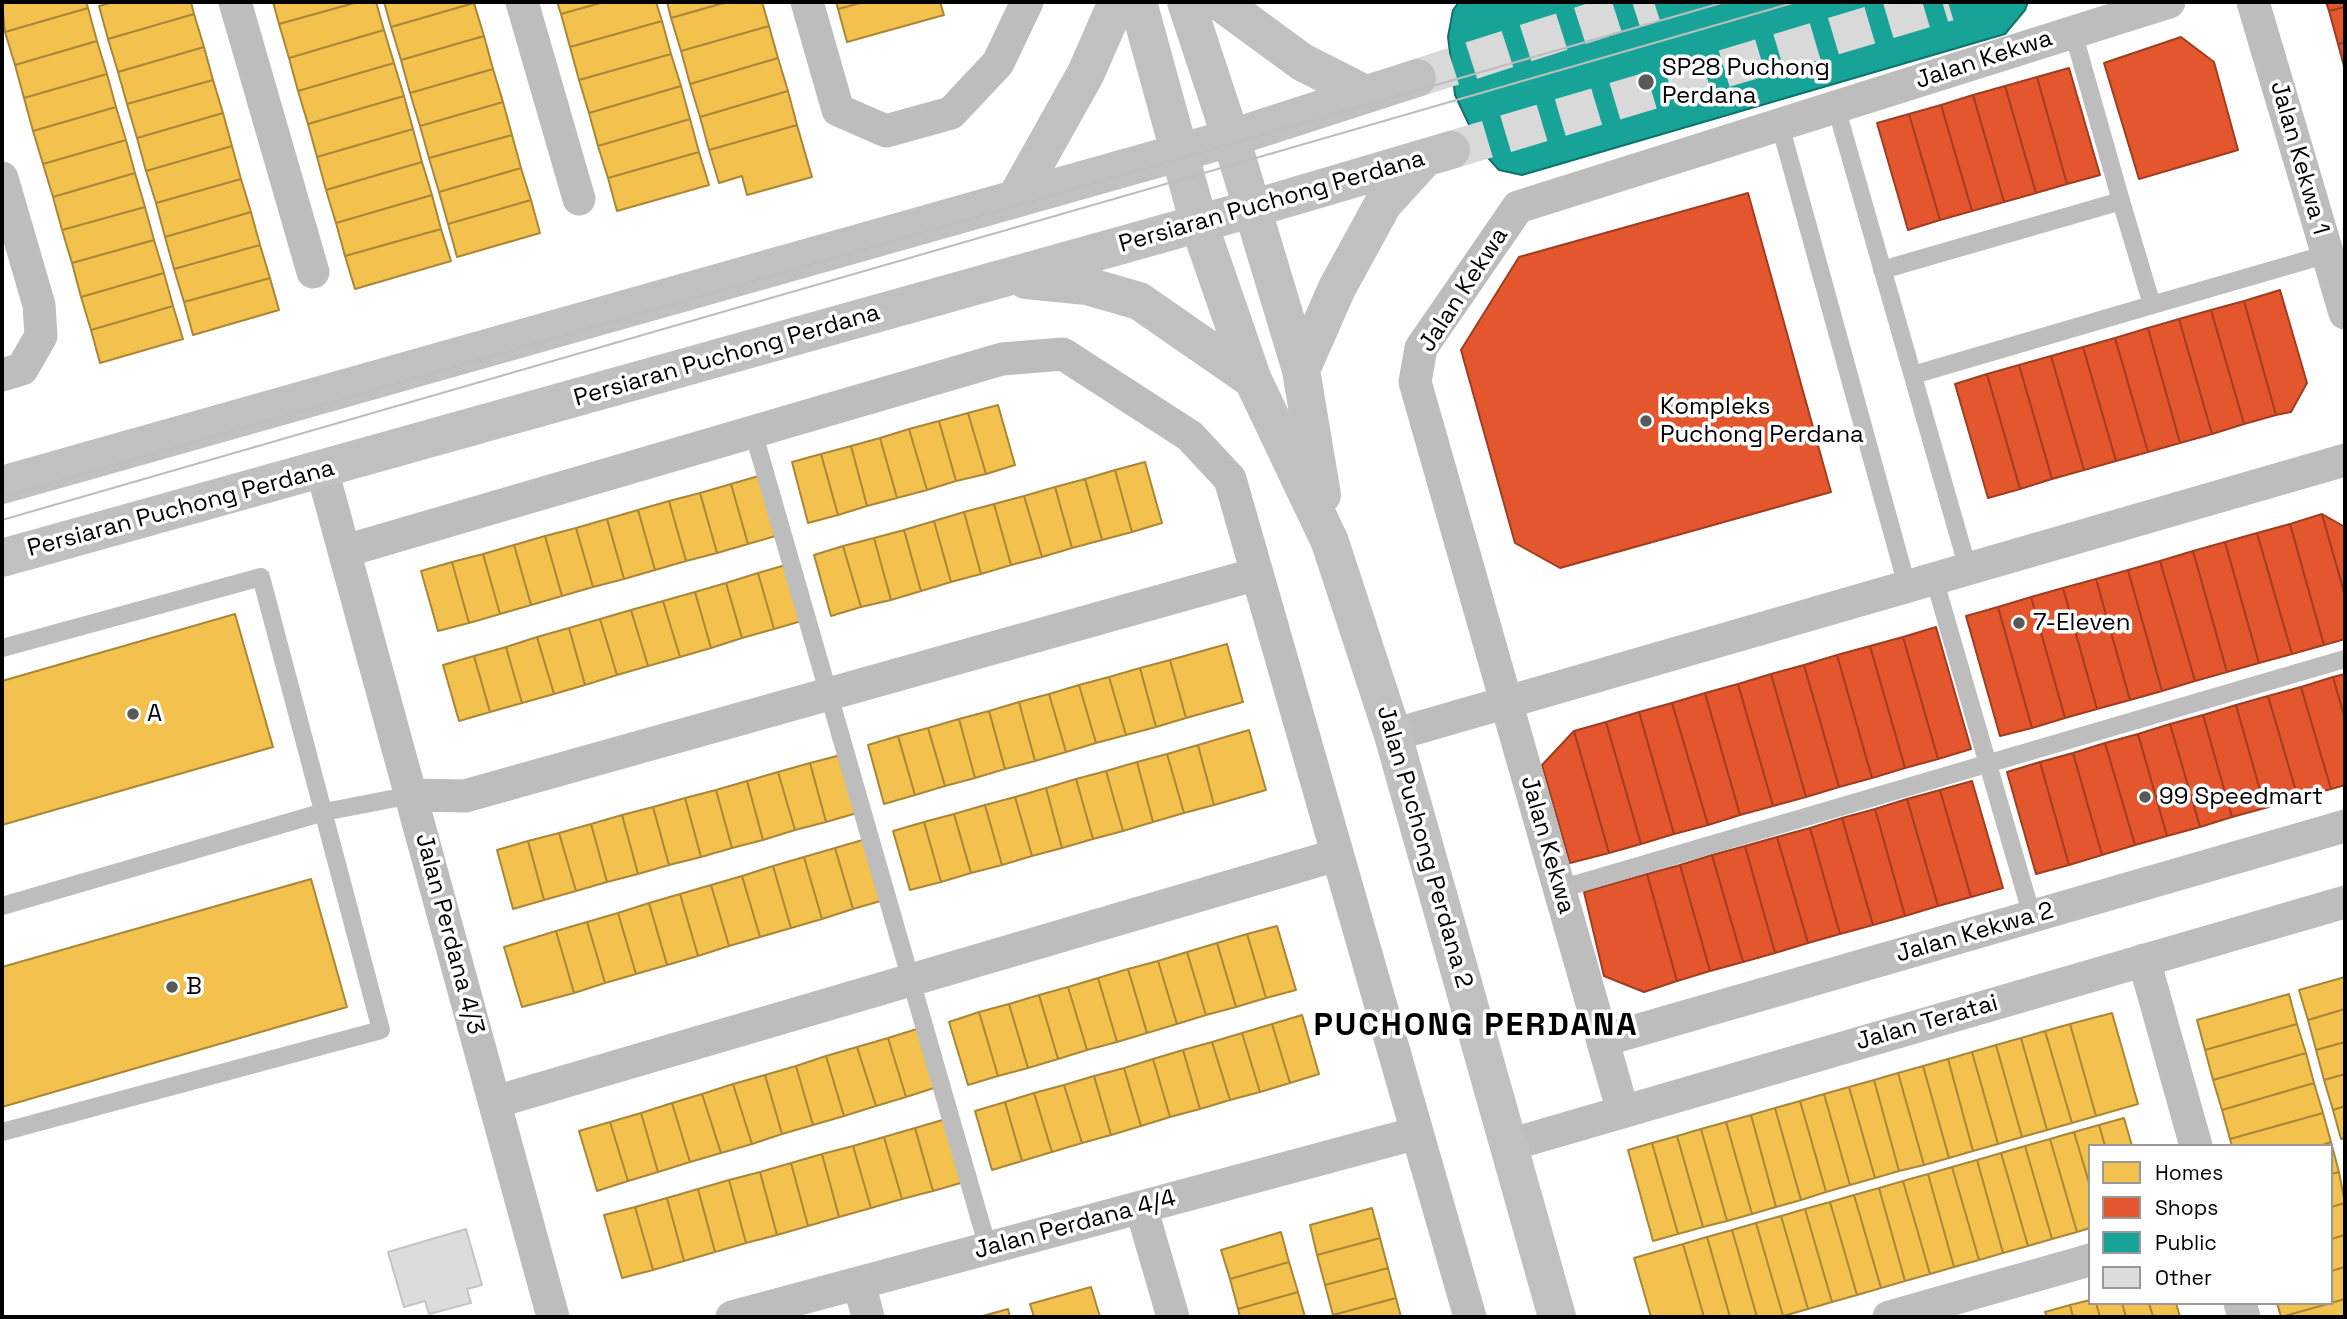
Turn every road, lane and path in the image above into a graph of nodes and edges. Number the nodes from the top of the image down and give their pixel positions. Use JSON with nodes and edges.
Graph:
{"nodes":[{"id":1,"x":235,"y":2,"type":"edge"},
{"id":2,"x":522,"y":2,"type":"edge"},
{"id":3,"x":807,"y":2,"type":"edge"},
{"id":4,"x":1027,"y":2,"type":"edge"},
{"id":5,"x":1117,"y":2,"type":"edge"},
{"id":6,"x":1138,"y":2,"type":"edge"},
{"id":7,"x":1185,"y":2,"type":"edge"},
{"id":8,"x":1220,"y":2,"type":"edge"},
{"id":9,"x":2169,"y":2,"type":"edge"},
{"id":10,"x":2253,"y":2,"type":"edge"},
{"id":11,"x":2073,"y":32,"type":"junction"},
{"id":12,"x":1417,"y":78,"type":"tunnel mouth"},
{"id":13,"x":1365,"y":94,"type":"junction"},
{"id":14,"x":1836,"y":107,"type":"junction"},
{"id":15,"x":1780,"y":125,"type":"junction"},
{"id":16,"x":1231,"y":138,"type":"junction"},
{"id":17,"x":1180,"y":152,"type":"junction"},
{"id":18,"x":2,"y":178,"type":"edge"},
{"id":19,"x":1016,"y":198,"type":"junction"},
{"id":20,"x":579,"y":199,"type":"dead end"},
{"id":21,"x":2121,"y":201,"type":"junction"},
{"id":22,"x":1251,"y":209,"type":"junction"},
{"id":23,"x":1199,"y":224,"type":"junction"},
{"id":24,"x":2328,"y":254,"type":"junction"},
{"id":25,"x":1882,"y":270,"type":"junction"},
{"id":26,"x":313,"y":272,"type":"dead end"},
{"id":27,"x":1007,"y":278,"type":"junction"},
{"id":28,"x":2152,"y":305,"type":"junction"},
{"id":29,"x":2345,"y":313,"type":"edge"},
{"id":30,"x":1301,"y":370,"type":"junction"},
{"id":31,"x":1913,"y":374,"type":"junction"},
{"id":32,"x":2,"y":375,"type":"edge"},
{"id":33,"x":1253,"y":380,"type":"junction"},
{"id":34,"x":753,"y":431,"type":"junction"},
{"id":35,"x":2345,"y":460,"type":"edge"},
{"id":36,"x":322,"y":470,"type":"junction"},
{"id":37,"x":2,"y":485,"type":"edge"},
{"id":38,"x":1330,"y":542,"type":"junction"},
{"id":39,"x":345,"y":551,"type":"junction"},
{"id":40,"x":2,"y":558,"type":"edge"},
{"id":41,"x":1968,"y":569,"type":"junction"},
{"id":42,"x":1257,"y":574,"type":"junction"},
{"id":43,"x":1921,"y":582,"type":"junction"},
{"id":44,"x":2,"y":648,"type":"edge"},
{"id":45,"x":2345,"y":659,"type":"edge"},
{"id":46,"x":829,"y":694,"type":"junction"},
{"id":47,"x":1506,"y":702,"type":"junction"},
{"id":48,"x":1393,"y":734,"type":"junction"},
{"id":49,"x":1988,"y":764,"type":"junction"},
{"id":50,"x":412,"y":795,"type":"junction"},
{"id":51,"x":324,"y":812,"type":"junction"},
{"id":52,"x":2345,"y":826,"type":"edge"},
{"id":53,"x":1337,"y":855,"type":"junction"},
{"id":54,"x":1560,"y":889,"type":"junction"},
{"id":55,"x":2345,"y":902,"type":"edge"},
{"id":56,"x":2,"y":906,"type":"edge"},
{"id":57,"x":2032,"y":916,"type":"junction"},
{"id":58,"x":2144,"y":960,"type":"junction"},
{"id":59,"x":909,"y":981,"type":"junction"},
{"id":60,"x":1604,"y":1040,"type":"junction"},
{"id":61,"x":495,"y":1102,"type":"junction"},
{"id":62,"x":1623,"y":1112,"type":"junction"},
{"id":63,"x":2,"y":1132,"type":"edge"},
{"id":64,"x":1417,"y":1133,"type":"junction"},
{"id":65,"x":2195,"y":1144,"type":"edge"},
{"id":66,"x":1509,"y":1145,"type":"junction"},
{"id":67,"x":1141,"y":1207,"type":"junction"},
{"id":68,"x":988,"y":1248,"type":"junction"},
{"id":69,"x":2088,"y":1261,"type":"edge"},
{"id":70,"x":859,"y":1283,"type":"junction"},
{"id":71,"x":553,"y":1317,"type":"edge"},
{"id":72,"x":732,"y":1317,"type":"edge"},
{"id":73,"x":868,"y":1317,"type":"edge"},
{"id":74,"x":1173,"y":1317,"type":"edge"},
{"id":75,"x":1470,"y":1317,"type":"edge"},
{"id":76,"x":1556,"y":1317,"type":"edge"},
{"id":77,"x":1889,"y":1317,"type":"edge"}],
"edges":[{"from":1,"to":26,"type":"street"},
{"from":2,"to":20,"type":"street"},
{"from":3,"to":4,"type":"street"},
{"from":5,"to":19,"type":"main road"},
{"from":6,"to":17,"type":"main road","name":"Jalan Puchong Perdana 2"},
{"from":7,"to":16,"type":"main road","name":"Jalan Puchong Perdana 2"},
{"from":8,"to":13,"type":"main road"},
{"from":9,"to":11,"type":"street","name":"Jalan Kekwa"},
{"from":10,"to":24,"type":"street","name":"Jalan Kekwa 1"},
{"from":11,"to":14,"type":"street","name":"Jalan Kekwa"},
{"from":11,"to":21,"type":"lane"},
{"from":12,"to":13,"type":"main road"},
{"from":13,"to":16,"type":"main road"},
{"from":14,"to":15,"type":"street","name":"Jalan Kekwa"},
{"from":14,"to":25,"type":"lane"},
{"from":15,"to":43,"type":"lane"},
{"from":15,"to":47,"type":"street","name":"Jalan Kekwa"},
{"from":16,"to":17,"type":"main road"},
{"from":16,"to":22,"type":"main road","name":"Jalan Puchong Perdana 2"},
{"from":17,"to":19,"type":"main road"},
{"from":17,"to":23,"type":"main road","name":"Jalan Puchong Perdana 2"},
{"from":18,"to":32,"type":"street"},
{"from":19,"to":37,"type":"main road"},
{"from":21,"to":25,"type":"lane"},
{"from":21,"to":28,"type":"lane"},
{"from":22,"to":23,"type":"main road","name":"Persiaran Puchong Perdana"},
{"from":22,"to":30,"type":"main road","name":"Jalan Puchong Perdana 2"},
{"from":22,"to":30,"type":"main road","name":"Persiaran Puchong Perdana"},
{"from":23,"to":27,"type":"main road","name":"Persiaran Puchong Perdana"},
{"from":23,"to":33,"type":"main road","name":"Jalan Puchong Perdana 2"},
{"from":24,"to":28,"type":"lane"},
{"from":24,"to":29,"type":"street","name":"Jalan Kekwa 1"},
{"from":25,"to":31,"type":"lane"},
{"from":27,"to":33,"type":"main road"},
{"from":27,"to":36,"type":"main road","name":"Persiaran Puchong Perdana"},
{"from":28,"to":31,"type":"lane"},
{"from":30,"to":38,"type":"main road","name":"Jalan Puchong Perdana 2"},
{"from":31,"to":41,"type":"lane"},
{"from":33,"to":38,"type":"main road","name":"Jalan Puchong Perdana 2"},
{"from":34,"to":39,"type":"street"},
{"from":34,"to":42,"type":"street"},
{"from":34,"to":46,"type":"lane"},
{"from":35,"to":41,"type":"street"},
{"from":36,"to":39,"type":"street","name":"Jalan Perdana 4/3"},
{"from":36,"to":40,"type":"main road","name":"Persiaran Puchong Perdana"},
{"from":38,"to":48,"type":"main road","name":"Jalan Puchong Perdana 2"},
{"from":39,"to":50,"type":"street","name":"Jalan Perdana 4/3"},
{"from":41,"to":43,"type":"street"},
{"from":42,"to":46,"type":"street"},
{"from":42,"to":53,"type":"street"},
{"from":43,"to":47,"type":"street"},
{"from":43,"to":49,"type":"lane"},
{"from":44,"to":51,"type":"lane"},
{"from":45,"to":49,"type":"lane"},
{"from":46,"to":50,"type":"street"},
{"from":46,"to":59,"type":"lane"},
{"from":47,"to":48,"type":"street"},
{"from":47,"to":54,"type":"street","name":"Jalan Kekwa"},
{"from":48,"to":66,"type":"main road","name":"Jalan Puchong Perdana 2"},
{"from":49,"to":54,"type":"lane"},
{"from":49,"to":57,"type":"lane"},
{"from":50,"to":51,"type":"lane"},
{"from":50,"to":61,"type":"street","name":"Jalan Perdana 4/3"},
{"from":51,"to":56,"type":"lane"},
{"from":51,"to":63,"type":"lane"},
{"from":52,"to":57,"type":"street","name":"Jalan Kekwa 2"},
{"from":53,"to":59,"type":"street"},
{"from":53,"to":64,"type":"street"},
{"from":54,"to":60,"type":"street","name":"Jalan Kekwa"},
{"from":55,"to":58,"type":"street","name":"Jalan Teratai"},
{"from":57,"to":60,"type":"street","name":"Jalan Kekwa 2"},
{"from":58,"to":62,"type":"street","name":"Jalan Teratai"},
{"from":58,"to":65,"type":"street"},
{"from":59,"to":61,"type":"street"},
{"from":59,"to":68,"type":"lane"},
{"from":60,"to":62,"type":"street","name":"Jalan Kekwa"},
{"from":61,"to":71,"type":"street","name":"Jalan Perdana 4/3"},
{"from":62,"to":66,"type":"street","name":"Jalan Teratai"},
{"from":64,"to":67,"type":"street","name":"Jalan Perdana 4/4"},
{"from":64,"to":75,"type":"street"},
{"from":66,"to":76,"type":"main road","name":"Jalan Puchong Perdana 2"},
{"from":67,"to":68,"type":"street","name":"Jalan Perdana 4/4"},
{"from":67,"to":74,"type":"street"},
{"from":68,"to":70,"type":"street","name":"Jalan Perdana 4/4"},
{"from":69,"to":77,"type":"street"},
{"from":70,"to":72,"type":"street","name":"Jalan Perdana 4/4"},
{"from":70,"to":73,"type":"street"}]}
